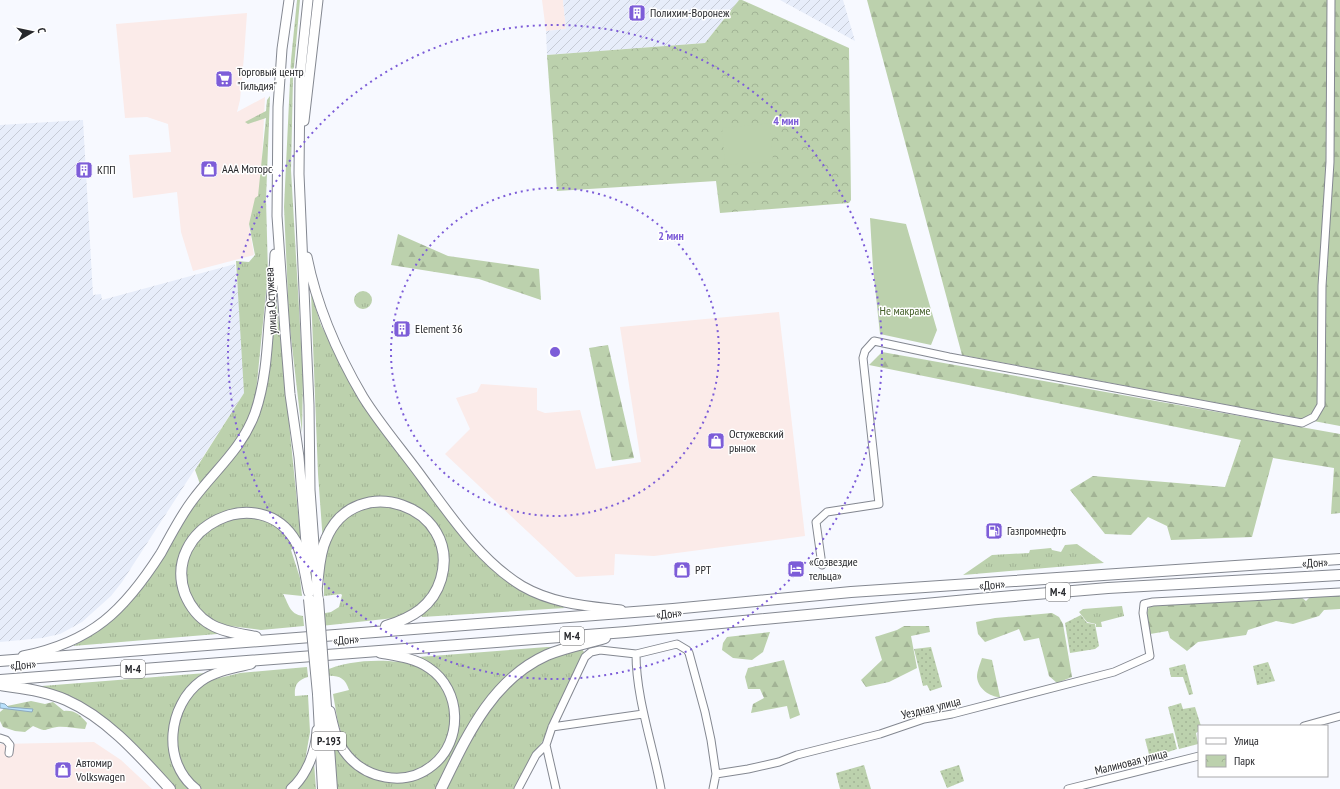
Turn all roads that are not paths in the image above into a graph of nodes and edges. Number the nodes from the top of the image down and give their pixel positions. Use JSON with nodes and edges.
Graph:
{"nodes":[{"id":1,"x":288,"y":0,"type":"edge"},
{"id":2,"x":308,"y":0,"type":"edge"},
{"id":3,"x":318,"y":0,"type":"edge"},
{"id":4,"x":1331,"y":0,"type":"edge"},
{"id":5,"x":299,"y":174,"type":"junction"},
{"id":6,"x":277,"y":216,"type":"junction"},
{"id":7,"x":302,"y":230,"type":"junction"},
{"id":8,"x":1340,"y":559,"type":"edge"},
{"id":9,"x":822,"y":565,"type":"dead end"},
{"id":10,"x":1340,"y":575,"type":"edge"},
{"id":11,"x":1340,"y":592,"type":"edge"},
{"id":12,"x":313,"y":594,"type":"junction"},
{"id":13,"x":633,"y":611,"type":"junction"},
{"id":14,"x":368,"y":631,"type":"junction"},
{"id":15,"x":626,"y":632,"type":"junction"},
{"id":16,"x":264,"y":639,"type":"junction"},
{"id":17,"x":369,"y":651,"type":"junction"},
{"id":18,"x":636,"y":654,"type":"junction"},
{"id":19,"x":0,"y":660,"type":"edge"},
{"id":20,"x":267,"y":660,"type":"junction"},
{"id":21,"x":0,"y":680,"type":"edge"},
{"id":22,"x":0,"y":685,"type":"edge"},
{"id":23,"x":322,"y":694,"type":"junction"},
{"id":24,"x":643,"y":714,"type":"junction"},
{"id":25,"x":1340,"y":716,"type":"edge"},
{"id":26,"x":1308,"y":725,"type":"edge"},
{"id":27,"x":552,"y":727,"type":"junction"},
{"id":28,"x":0,"y":738,"type":"edge"},
{"id":29,"x":546,"y":745,"type":"junction"},
{"id":30,"x":9,"y":753,"type":"dead end"},
{"id":31,"x":1198,"y":756,"type":"edge"},
{"id":32,"x":716,"y":774,"type":"junction"},
{"id":33,"x":170,"y":789,"type":"edge"},
{"id":34,"x":196,"y":789,"type":"edge"},
{"id":35,"x":291,"y":789,"type":"edge"},
{"id":36,"x":323,"y":789,"type":"edge"},
{"id":37,"x":332,"y":789,"type":"edge"},
{"id":38,"x":440,"y":789,"type":"edge"},
{"id":39,"x":518,"y":789,"type":"edge"},
{"id":40,"x":556,"y":789,"type":"edge"},
{"id":41,"x":661,"y":789,"type":"edge"},
{"id":42,"x":713,"y":789,"type":"edge"},
{"id":43,"x":1068,"y":789,"type":"edge"}],
"edges":[{"from":1,"to":6,"type":"main road","name":"улица Остужева"},
{"from":2,"to":5,"type":"main road"},
{"from":3,"to":5,"type":"main road"},
{"from":4,"to":9,"type":"street"},
{"from":5,"to":7,"type":"main road"},
{"from":6,"to":12,"type":"main road","name":"улица Остужева"},
{"from":6,"to":19,"type":"main road"},
{"from":7,"to":12,"type":"main road"},
{"from":7,"to":13,"type":"main road"},
{"from":8,"to":13,"type":"highway","name":"«Дон»","number":"М-4"},
{"from":10,"to":15,"type":"highway","name":"«Дон»","number":"М-4"},
{"from":11,"to":32,"type":"street","name":"Уездная улица"},
{"from":12,"to":14,"type":"highway"},
{"from":12,"to":16,"type":"highway"},
{"from":12,"to":23,"type":"highway","number":"Р-193","bridge":true},
{"from":13,"to":14,"type":"highway","name":"«Дон»","number":"М-4"},
{"from":14,"to":16,"type":"highway","name":"«Дон»","number":"М-4"},
{"from":15,"to":17,"type":"highway","name":"«Дон»","number":"М-4"},
{"from":15,"to":38,"type":"highway"},
{"from":16,"to":19,"type":"highway","name":"«Дон»","number":"М-4"},
{"from":17,"to":20,"type":"highway","name":"«Дон»","number":"М-4"},
{"from":17,"to":23,"type":"main road"},
{"from":18,"to":24,"type":"street"},
{"from":18,"to":27,"type":"street"},
{"from":18,"to":32,"type":"street"},
{"from":20,"to":21,"type":"highway","name":"«Дон»","number":"М-4"},
{"from":20,"to":34,"type":"main road"},
{"from":22,"to":33,"type":"highway"},
{"from":23,"to":35,"type":"main road"},
{"from":23,"to":36,"type":"highway","number":"Р-193"},
{"from":23,"to":37,"type":"highway","number":"Р-193"},
{"from":24,"to":27,"type":"street"},
{"from":24,"to":41,"type":"street"},
{"from":25,"to":26,"type":"street"},
{"from":27,"to":29,"type":"street"},
{"from":28,"to":30,"type":"street"},
{"from":29,"to":39,"type":"street"},
{"from":29,"to":40,"type":"street"},
{"from":31,"to":43,"type":"street","name":"Малиновая улица"},
{"from":32,"to":42,"type":"street"}]}
